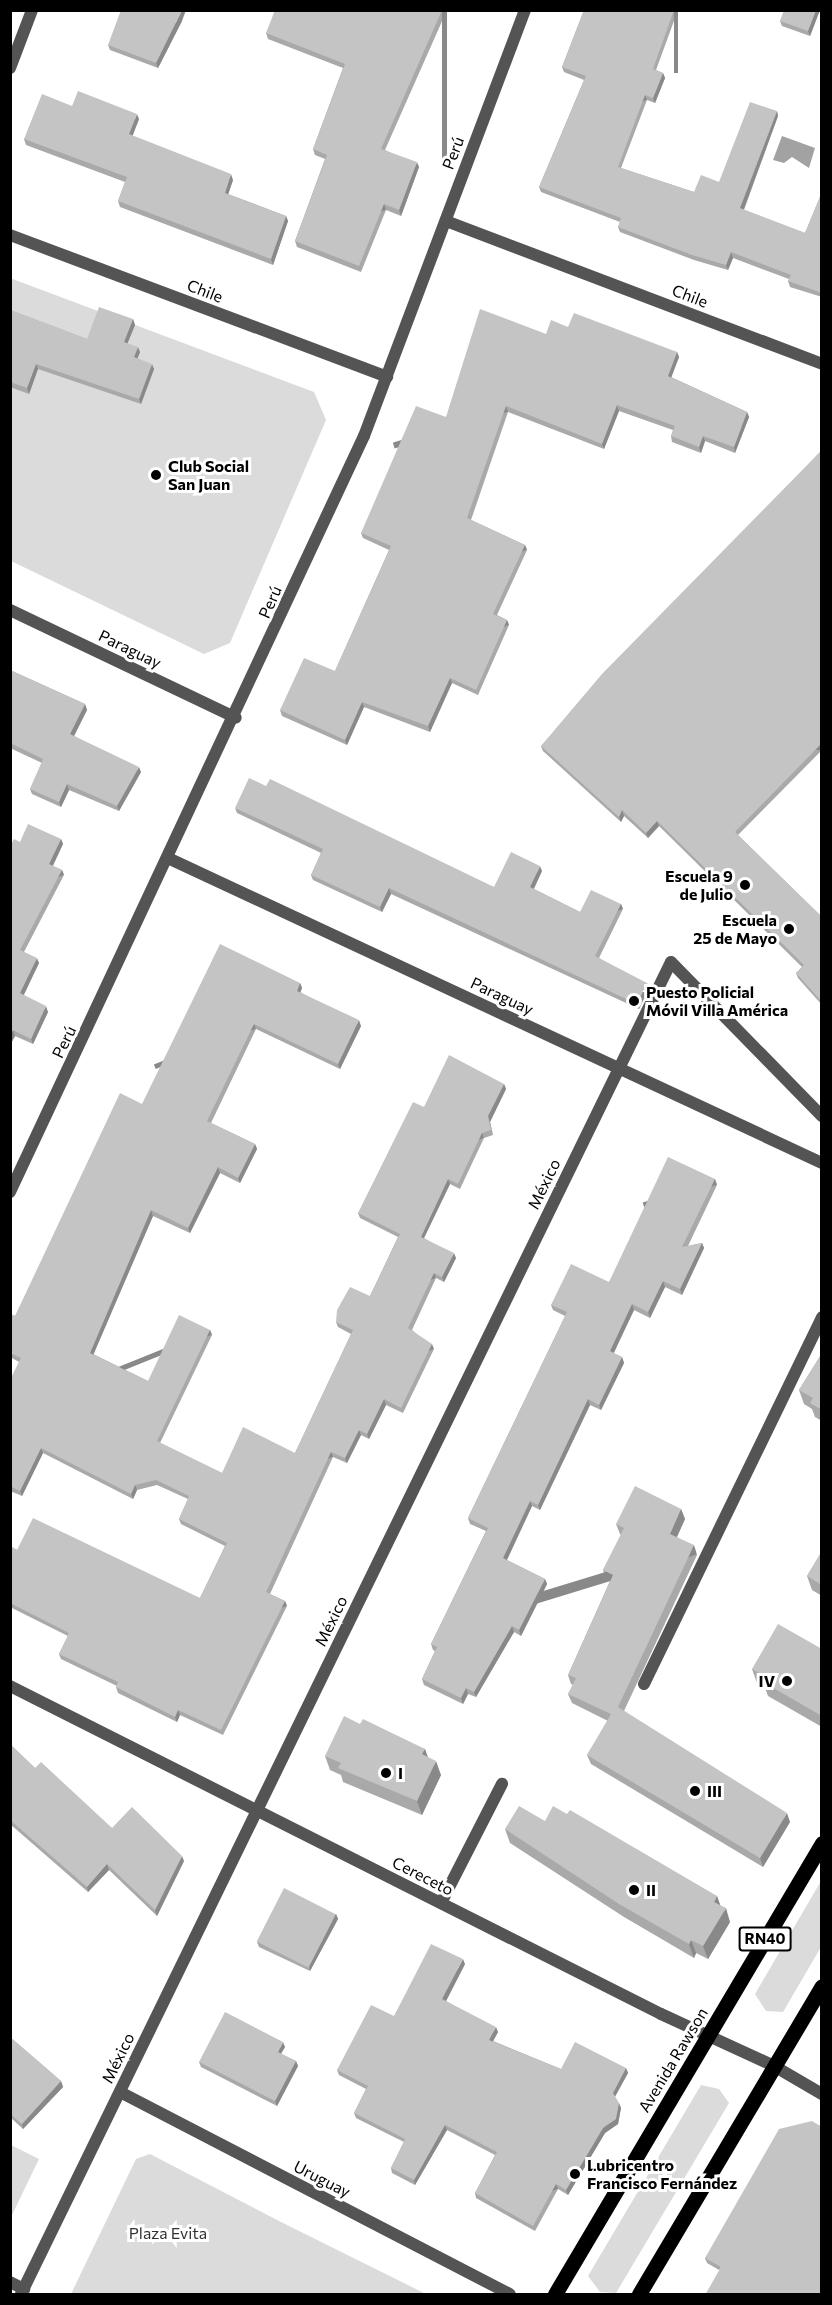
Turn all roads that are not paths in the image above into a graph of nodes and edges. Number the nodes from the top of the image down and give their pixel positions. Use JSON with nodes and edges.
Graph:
{"nodes":[{"id":1,"x":32,"y":10,"type":"edge"},
{"id":2,"x":525,"y":10,"type":"edge"},
{"id":3,"x":10,"y":68,"type":"edge"},
{"id":4,"x":446,"y":221,"type":"junction"},
{"id":5,"x":10,"y":235,"type":"edge"},
{"id":6,"x":822,"y":364,"type":"edge"},
{"id":7,"x":387,"y":377,"type":"junction"},
{"id":8,"x":10,"y":610,"type":"edge"},
{"id":9,"x":236,"y":718,"type":"junction"},
{"id":10,"x":170,"y":859,"type":"junction"},
{"id":11,"x":619,"y":1069,"type":"junction"},
{"id":12,"x":822,"y":1116,"type":"edge"},
{"id":13,"x":822,"y":1163,"type":"edge"},
{"id":14,"x":10,"y":1192,"type":"edge"},
{"id":15,"x":822,"y":1317,"type":"edge"},
{"id":16,"x":644,"y":1684,"type":"dead end"},
{"id":17,"x":10,"y":1686,"type":"edge"},
{"id":18,"x":502,"y":1784,"type":"dead end"},
{"id":19,"x":257,"y":1810,"type":"junction"},
{"id":20,"x":822,"y":1843,"type":"edge"},
{"id":21,"x":441,"y":1903,"type":"junction"},
{"id":22,"x":822,"y":1986,"type":"edge"},
{"id":23,"x":708,"y":2036,"type":"junction"},
{"id":24,"x":774,"y":2066,"type":"junction"},
{"id":25,"x":120,"y":2092,"type":"junction"},
{"id":26,"x":822,"y":2094,"type":"edge"},
{"id":27,"x":10,"y":2282,"type":"edge"},
{"id":28,"x":23,"y":2292,"type":"edge"},
{"id":29,"x":510,"y":2295,"type":"edge"},
{"id":30,"x":555,"y":2295,"type":"edge"},
{"id":31,"x":639,"y":2295,"type":"edge"}],
"edges":[{"from":1,"to":3,"type":"street"},
{"from":2,"to":4,"type":"street","name":"Perú"},
{"from":4,"to":6,"type":"street","name":"Chile"},
{"from":4,"to":7,"type":"street","name":"Perú"},
{"from":5,"to":7,"type":"street","name":"Chile"},
{"from":7,"to":9,"type":"street","name":"Perú"},
{"from":8,"to":9,"type":"street","name":"Paraguay"},
{"from":9,"to":10,"type":"street","name":"Perú"},
{"from":10,"to":11,"type":"street","name":"Paraguay"},
{"from":10,"to":14,"type":"street","name":"Perú"},
{"from":11,"to":12,"type":"street","name":"México"},
{"from":11,"to":13,"type":"street","name":"Paraguay"},
{"from":11,"to":19,"type":"street","name":"México"},
{"from":15,"to":16,"type":"street"},
{"from":17,"to":19,"type":"street","name":"Cereceto"},
{"from":18,"to":21,"type":"street"},
{"from":19,"to":21,"type":"street","name":"Cereceto"},
{"from":19,"to":25,"type":"street","name":"México"},
{"from":20,"to":23,"type":"main road","name":"Avenida Rawson","number":"RN40"},
{"from":21,"to":23,"type":"street","name":"Cereceto"},
{"from":22,"to":24,"type":"main road"},
{"from":23,"to":24,"type":"street","name":"Cereceto"},
{"from":23,"to":30,"type":"main road","name":"Avenida Rawson","number":"RN40"},
{"from":24,"to":26,"type":"street","name":"Cereceto"},
{"from":24,"to":31,"type":"main road"},
{"from":25,"to":28,"type":"street","name":"México"},
{"from":25,"to":29,"type":"street","name":"Uruguay"},
{"from":27,"to":28,"type":"street"}]}
